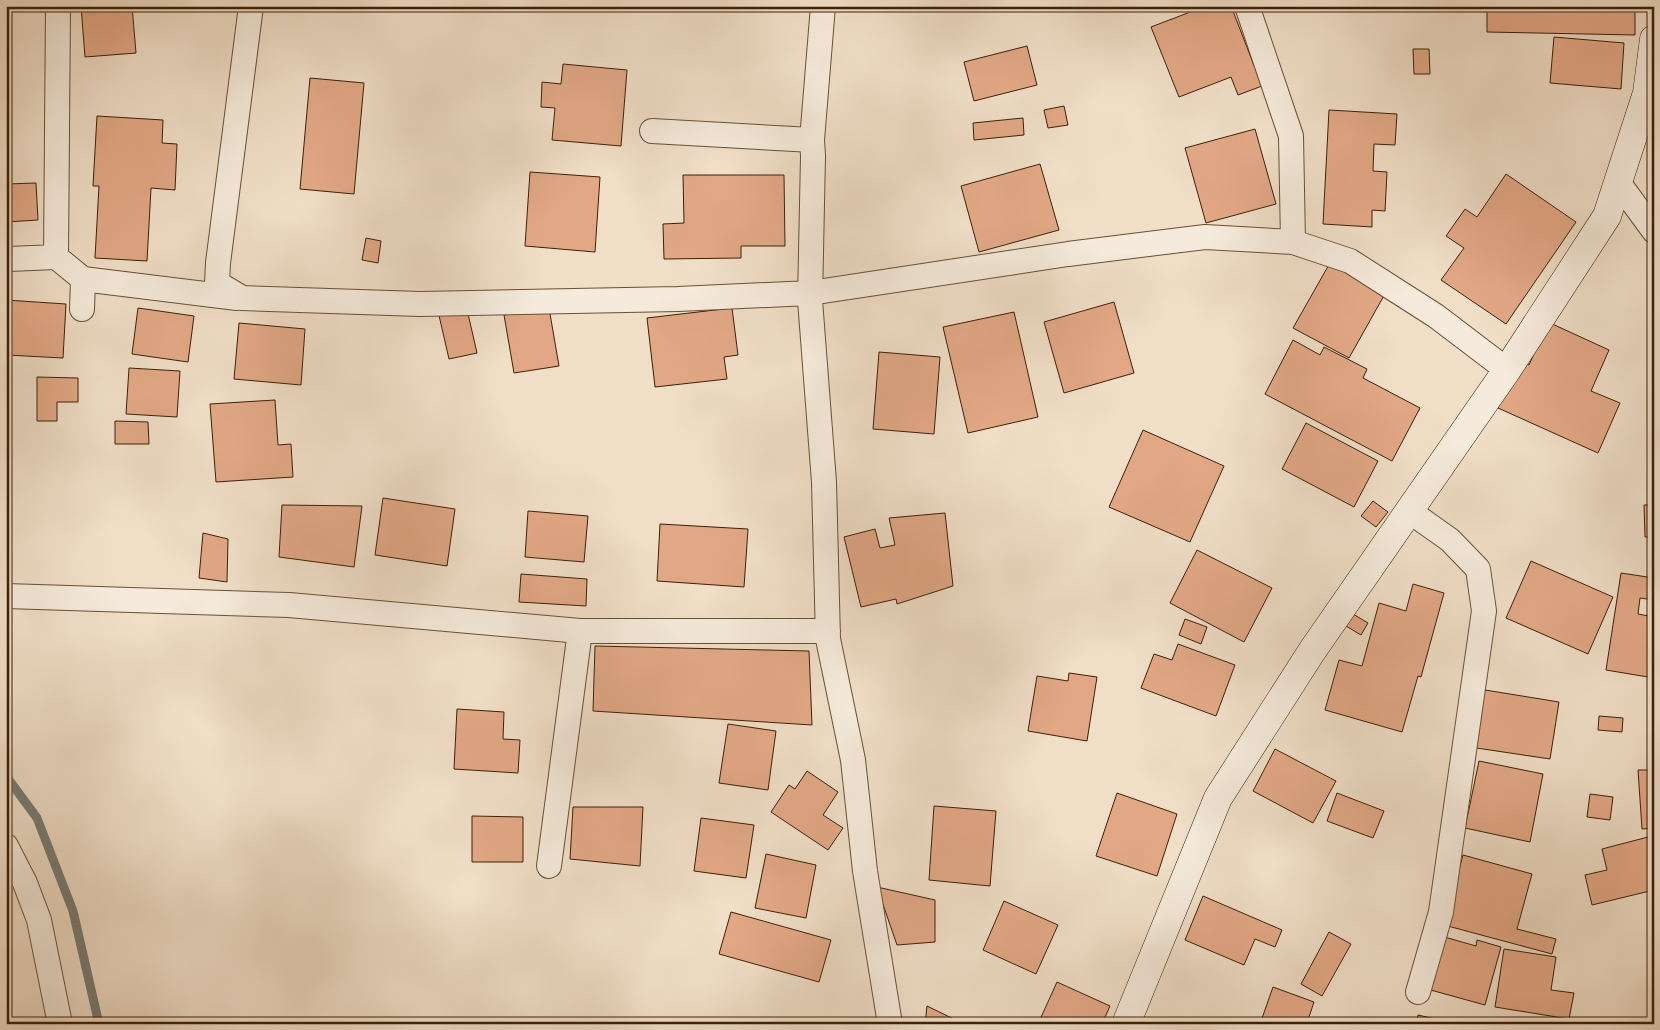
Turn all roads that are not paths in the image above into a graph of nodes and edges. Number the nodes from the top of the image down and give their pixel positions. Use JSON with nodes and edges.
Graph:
{"nodes":[{"id":1,"x":58,"y":6,"type":"edge"},
{"id":2,"x":250,"y":6,"type":"edge"},
{"id":3,"x":822,"y":6,"type":"edge"},
{"id":4,"x":1247,"y":6,"type":"edge"},
{"id":5,"x":1654,"y":39,"type":"edge"},
{"id":6,"x":652,"y":131,"type":"dead end"},
{"id":7,"x":812,"y":140,"type":"junction"},
{"id":8,"x":1618,"y":182,"type":"junction"},
{"id":9,"x":1654,"y":230,"type":"edge"},
{"id":10,"x":1293,"y":242,"type":"junction"},
{"id":11,"x":56,"y":258,"type":"junction"},
{"id":12,"x":6,"y":261,"type":"edge"},
{"id":13,"x":83,"y":279,"type":"junction"},
{"id":14,"x":810,"y":292,"type":"junction"},
{"id":15,"x":242,"y":298,"type":"junction"},
{"id":16,"x":82,"y":309,"type":"dead end"},
{"id":17,"x":1507,"y":370,"type":"junction"},
{"id":18,"x":1409,"y":511,"type":"junction"},
{"id":19,"x":6,"y":596,"type":"edge"},
{"id":20,"x":580,"y":631,"type":"junction"},
{"id":21,"x":828,"y":631,"type":"junction"},
{"id":22,"x":6,"y":846,"type":"edge"},
{"id":23,"x":549,"y":866,"type":"dead end"},
{"id":24,"x":1418,"y":992,"type":"dead end"},
{"id":25,"x":60,"y":1024,"type":"edge"},
{"id":26,"x":890,"y":1024,"type":"edge"},
{"id":27,"x":1126,"y":1024,"type":"edge"}],
"edges":[{"from":1,"to":11,"type":"street"},
{"from":2,"to":15,"type":"street"},
{"from":3,"to":7,"type":"street"},
{"from":4,"to":10,"type":"street"},
{"from":5,"to":8,"type":"street"},
{"from":6,"to":7,"type":"street"},
{"from":7,"to":14,"type":"street"},
{"from":8,"to":9,"type":"street"},
{"from":8,"to":17,"type":"street"},
{"from":10,"to":14,"type":"street"},
{"from":10,"to":17,"type":"street"},
{"from":11,"to":12,"type":"street"},
{"from":11,"to":13,"type":"street"},
{"from":13,"to":15,"type":"street"},
{"from":13,"to":16,"type":"street"},
{"from":14,"to":15,"type":"street"},
{"from":14,"to":21,"type":"street"},
{"from":17,"to":18,"type":"street"},
{"from":18,"to":24,"type":"street"},
{"from":18,"to":27,"type":"street"},
{"from":19,"to":20,"type":"street"},
{"from":20,"to":21,"type":"street"},
{"from":20,"to":23,"type":"street"},
{"from":21,"to":26,"type":"street"},
{"from":22,"to":25,"type":"street"}]}
